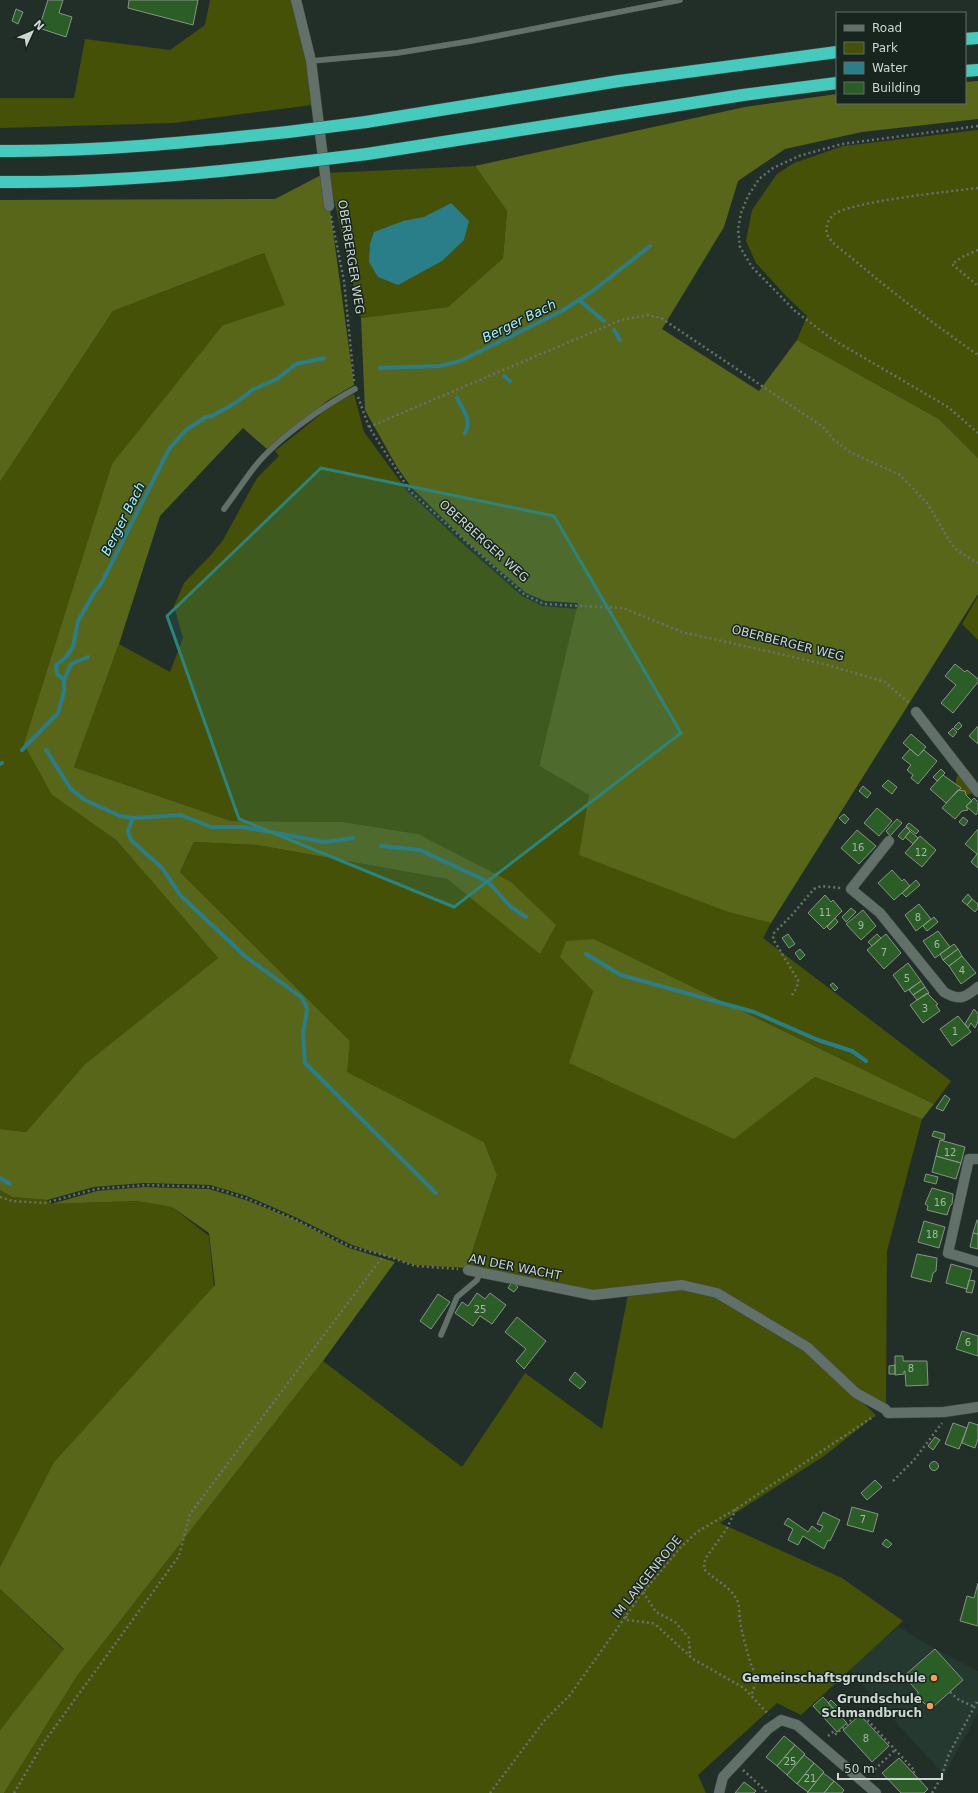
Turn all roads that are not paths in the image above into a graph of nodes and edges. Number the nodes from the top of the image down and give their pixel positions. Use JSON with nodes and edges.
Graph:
{"nodes":[{"id":1,"x":296,"y":0,"type":"edge"},
{"id":2,"x":678,"y":0,"type":"edge"},
{"id":3,"x":978,"y":38,"type":"edge"},
{"id":4,"x":966,"y":39,"type":"edge"},
{"id":5,"x":836,"y":52,"type":"edge"},
{"id":6,"x":311,"y":61,"type":"junction"},
{"id":7,"x":978,"y":70,"type":"edge"},
{"id":8,"x":966,"y":71,"type":"edge"},
{"id":9,"x":836,"y":83,"type":"edge"},
{"id":10,"x":0,"y":151,"type":"edge"},
{"id":11,"x":0,"y":182,"type":"edge"},
{"id":12,"x":329,"y":206,"type":"road end"},
{"id":13,"x":355,"y":389,"type":"road end"},
{"id":14,"x":224,"y":509,"type":"dead end"},
{"id":15,"x":916,"y":712,"type":"road end"},
{"id":16,"x":978,"y":792,"type":"edge"},
{"id":17,"x":890,"y":841,"type":"dead end"},
{"id":18,"x":978,"y":987,"type":"edge"},
{"id":19,"x":978,"y":1159,"type":"edge"},
{"id":20,"x":978,"y":1262,"type":"edge"},
{"id":21,"x":468,"y":1270,"type":"road end"},
{"id":22,"x":480,"y":1271,"type":"junction"},
{"id":23,"x":441,"y":1335,"type":"dead end"},
{"id":24,"x":978,"y":1407,"type":"edge"},
{"id":25,"x":719,"y":1793,"type":"edge"},
{"id":26,"x":876,"y":1793,"type":"edge"}],
"edges":[{"from":1,"to":6,"type":"street","name":"OBERBERGER WEG"},
{"from":2,"to":6,"type":"lane"},
{"from":3,"to":4,"type":"highway"},
{"from":5,"to":10,"type":"highway","bridge":true},
{"from":6,"to":12,"type":"street","name":"OBERBERGER WEG"},
{"from":7,"to":8,"type":"highway"},
{"from":9,"to":11,"type":"highway","bridge":true},
{"from":13,"to":14,"type":"lane"},
{"from":15,"to":16,"type":"street"},
{"from":17,"to":18,"type":"street"},
{"from":19,"to":20,"type":"street"},
{"from":21,"to":22,"type":"street","name":"AN DER WACHT"},
{"from":22,"to":23,"type":"lane"},
{"from":22,"to":24,"type":"street","name":"AN DER WACHT"},
{"from":25,"to":26,"type":"street"}]}
